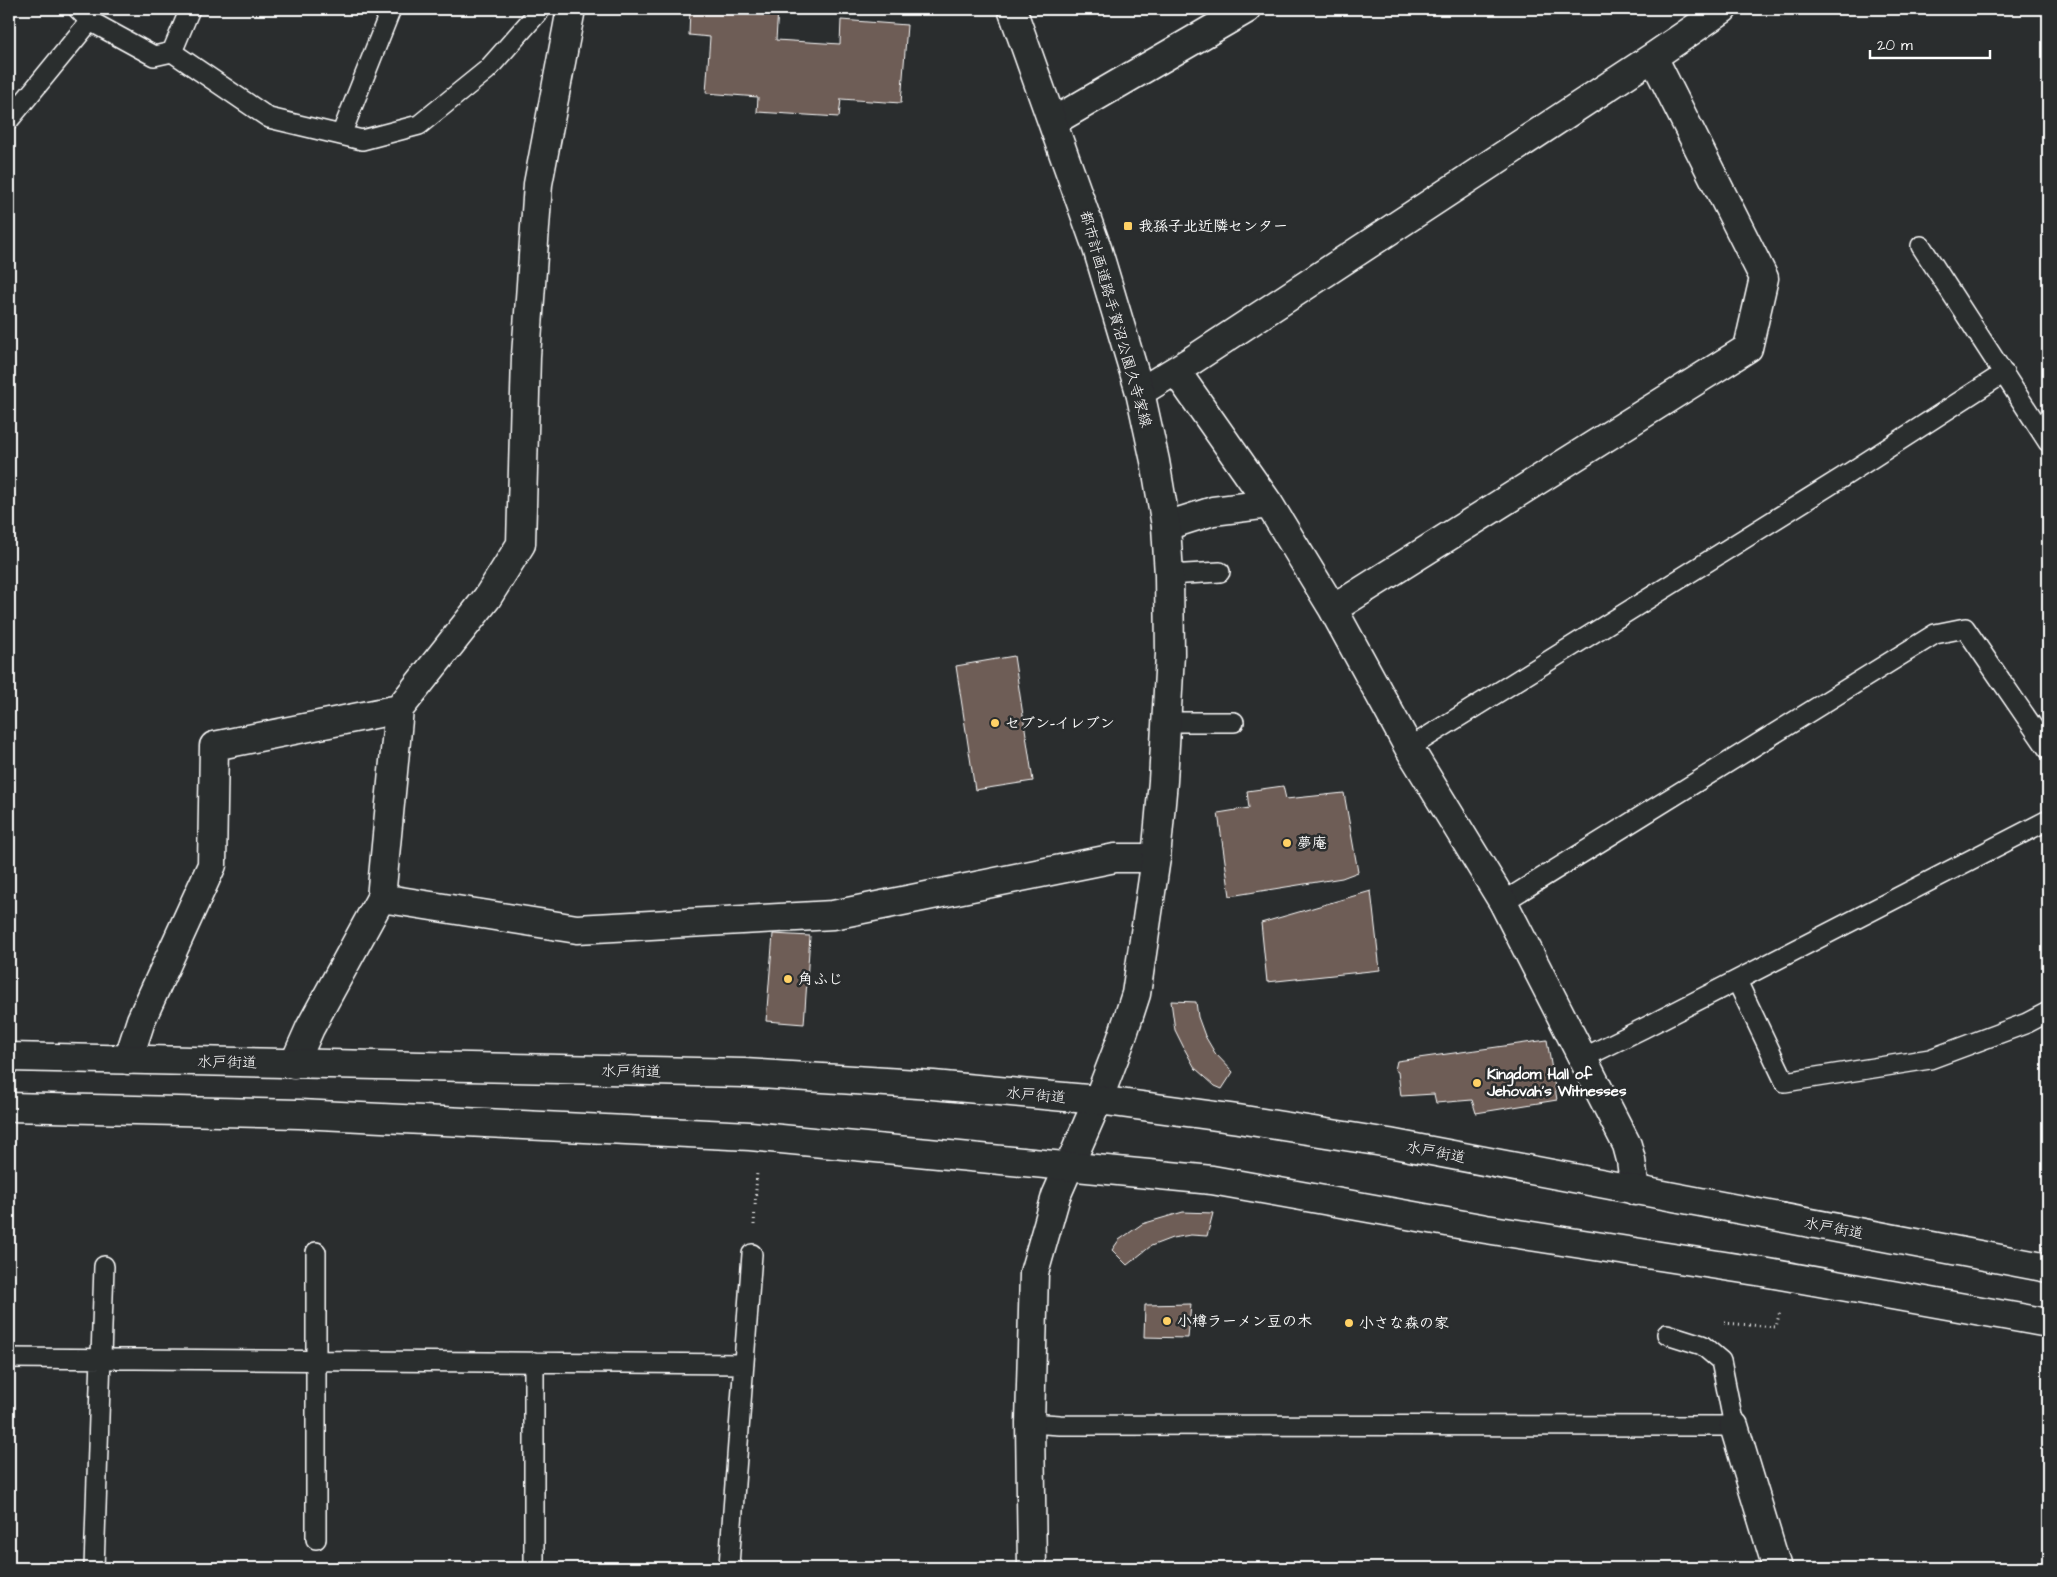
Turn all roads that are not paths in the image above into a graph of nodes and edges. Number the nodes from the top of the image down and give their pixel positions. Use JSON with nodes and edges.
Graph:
{"nodes":[{"id":1,"x":190,"y":9,"type":"edge"},
{"id":2,"x":391,"y":9,"type":"edge"},
{"id":3,"x":541,"y":9,"type":"edge"},
{"id":4,"x":570,"y":9,"type":"edge"},
{"id":5,"x":1012,"y":9,"type":"edge"},
{"id":6,"x":1247,"y":9,"type":"edge"},
{"id":7,"x":1723,"y":9,"type":"edge"},
{"id":8,"x":84,"y":15,"type":"edge"},
{"id":9,"x":172,"y":52,"type":"junction"},
{"id":10,"x":1653,"y":57,"type":"junction"},
{"id":11,"x":9,"y":120,"type":"edge"},
{"id":12,"x":1054,"y":122,"type":"junction"},
{"id":13,"x":342,"y":135,"type":"junction"},
{"id":14,"x":1921,"y":246,"type":"dead end"},
{"id":15,"x":1176,"y":371,"type":"junction"},
{"id":16,"x":2004,"y":373,"type":"junction"},
{"id":17,"x":1140,"y":392,"type":"junction"},
{"id":18,"x":2048,"y":442,"type":"edge"},
{"id":19,"x":1269,"y":504,"type":"junction"},
{"id":20,"x":1166,"y":526,"type":"junction"},
{"id":21,"x":1220,"y":572,"type":"dead end"},
{"id":22,"x":1169,"y":575,"type":"junction"},
{"id":23,"x":1333,"y":609,"type":"junction"},
{"id":24,"x":399,"y":709,"type":"junction"},
{"id":25,"x":1167,"y":722,"type":"junction"},
{"id":26,"x":1234,"y":722,"type":"dead end"},
{"id":27,"x":1410,"y":748,"type":"junction"},
{"id":28,"x":2048,"y":749,"type":"edge"},
{"id":29,"x":2048,"y":820,"type":"edge"},
{"id":30,"x":1156,"y":858,"type":"junction"},
{"id":31,"x":381,"y":898,"type":"junction"},
{"id":32,"x":1503,"y":902,"type":"junction"},
{"id":33,"x":1737,"y":980,"type":"junction"},
{"id":34,"x":2048,"y":1012,"type":"edge"},
{"id":35,"x":9,"y":1057,"type":"edge"},
{"id":36,"x":1583,"y":1058,"type":"junction"},
{"id":37,"x":128,"y":1060,"type":"junction"},
{"id":38,"x":294,"y":1064,"type":"junction"},
{"id":39,"x":1098,"y":1100,"type":"junction"},
{"id":40,"x":9,"y":1107,"type":"edge"},
{"id":41,"x":1070,"y":1166,"type":"junction"},
{"id":42,"x":1635,"y":1191,"type":"junction"},
{"id":43,"x":316,"y":1252,"type":"dead end"},
{"id":44,"x":752,"y":1254,"type":"road end"},
{"id":45,"x":104,"y":1266,"type":"dead end"},
{"id":46,"x":2048,"y":1268,"type":"edge"},
{"id":47,"x":2048,"y":1323,"type":"edge"},
{"id":48,"x":1667,"y":1334,"type":"dead end"},
{"id":49,"x":9,"y":1358,"type":"edge"},
{"id":50,"x":102,"y":1360,"type":"junction"},
{"id":51,"x":315,"y":1360,"type":"junction"},
{"id":52,"x":534,"y":1362,"type":"junction"},
{"id":53,"x":744,"y":1364,"type":"junction"},
{"id":54,"x":1030,"y":1423,"type":"junction"},
{"id":55,"x":1734,"y":1426,"type":"junction"},
{"id":56,"x":316,"y":1539,"type":"dead end"},
{"id":57,"x":94,"y":1568,"type":"edge"},
{"id":58,"x":534,"y":1568,"type":"edge"},
{"id":59,"x":733,"y":1568,"type":"edge"},
{"id":60,"x":1032,"y":1568,"type":"edge"},
{"id":61,"x":1777,"y":1568,"type":"edge"}],
"edges":[{"from":1,"to":9,"type":"lane"},
{"from":2,"to":13,"type":"lane"},
{"from":3,"to":13,"type":"lane"},
{"from":4,"to":24,"type":"main road"},
{"from":5,"to":12,"type":"main road","name":"都市計画道路手賀沼公園久寺家線"},
{"from":6,"to":12,"type":"main road"},
{"from":7,"to":10,"type":"main road"},
{"from":8,"to":9,"type":"lane"},
{"from":8,"to":11,"type":"lane"},
{"from":9,"to":13,"type":"lane"},
{"from":10,"to":15,"type":"main road"},
{"from":10,"to":23,"type":"main road"},
{"from":12,"to":17,"type":"main road","name":"都市計画道路手賀沼公園久寺家線"},
{"from":14,"to":16,"type":"lane"},
{"from":15,"to":17,"type":"main road"},
{"from":15,"to":19,"type":"main road"},
{"from":16,"to":18,"type":"lane"},
{"from":16,"to":27,"type":"lane"},
{"from":17,"to":20,"type":"main road","name":"都市計画道路手賀沼公園久寺家線"},
{"from":19,"to":20,"type":"main road"},
{"from":19,"to":23,"type":"main road"},
{"from":20,"to":22,"type":"main road","name":"都市計画道路手賀沼公園久寺家線"},
{"from":21,"to":22,"type":"lane"},
{"from":22,"to":25,"type":"main road","name":"都市計画道路手賀沼公園久寺家線"},
{"from":23,"to":27,"type":"main road"},
{"from":24,"to":31,"type":"main road"},
{"from":24,"to":37,"type":"main road"},
{"from":25,"to":26,"type":"lane"},
{"from":25,"to":30,"type":"main road","name":"都市計画道路手賀沼公園久寺家線"},
{"from":27,"to":32,"type":"main road"},
{"from":28,"to":32,"type":"lane"},
{"from":29,"to":33,"type":"lane"},
{"from":30,"to":31,"type":"main road"},
{"from":30,"to":39,"type":"main road","name":"都市計画道路手賀沼公園久寺家線"},
{"from":31,"to":38,"type":"main road"},
{"from":32,"to":36,"type":"main road"},
{"from":33,"to":34,"type":"lane"},
{"from":33,"to":36,"type":"lane"},
{"from":35,"to":37,"type":"main road","name":"水戸街道"},
{"from":36,"to":42,"type":"main road"},
{"from":37,"to":38,"type":"main road","name":"水戸街道"},
{"from":38,"to":39,"type":"main road","name":"水戸街道"},
{"from":39,"to":41,"type":"main road","name":"都市計画道路手賀沼公園久寺家線"},
{"from":39,"to":42,"type":"main road","name":"水戸街道"},
{"from":40,"to":41,"type":"main road"},
{"from":41,"to":47,"type":"main road"},
{"from":41,"to":54,"type":"main road","name":"都市計画道路手賀沼公園久寺家線"},
{"from":42,"to":46,"type":"main road","name":"水戸街道"},
{"from":43,"to":51,"type":"lane"},
{"from":44,"to":53,"type":"lane"},
{"from":45,"to":50,"type":"lane"},
{"from":48,"to":55,"type":"lane"},
{"from":49,"to":50,"type":"lane"},
{"from":50,"to":51,"type":"lane"},
{"from":50,"to":57,"type":"lane"},
{"from":51,"to":52,"type":"lane"},
{"from":51,"to":56,"type":"lane"},
{"from":52,"to":53,"type":"lane"},
{"from":52,"to":58,"type":"lane"},
{"from":53,"to":59,"type":"lane"},
{"from":54,"to":55,"type":"lane"},
{"from":54,"to":60,"type":"main road","name":"都市計画道路手賀沼公園久寺家線"},
{"from":55,"to":61,"type":"main road"}]}
